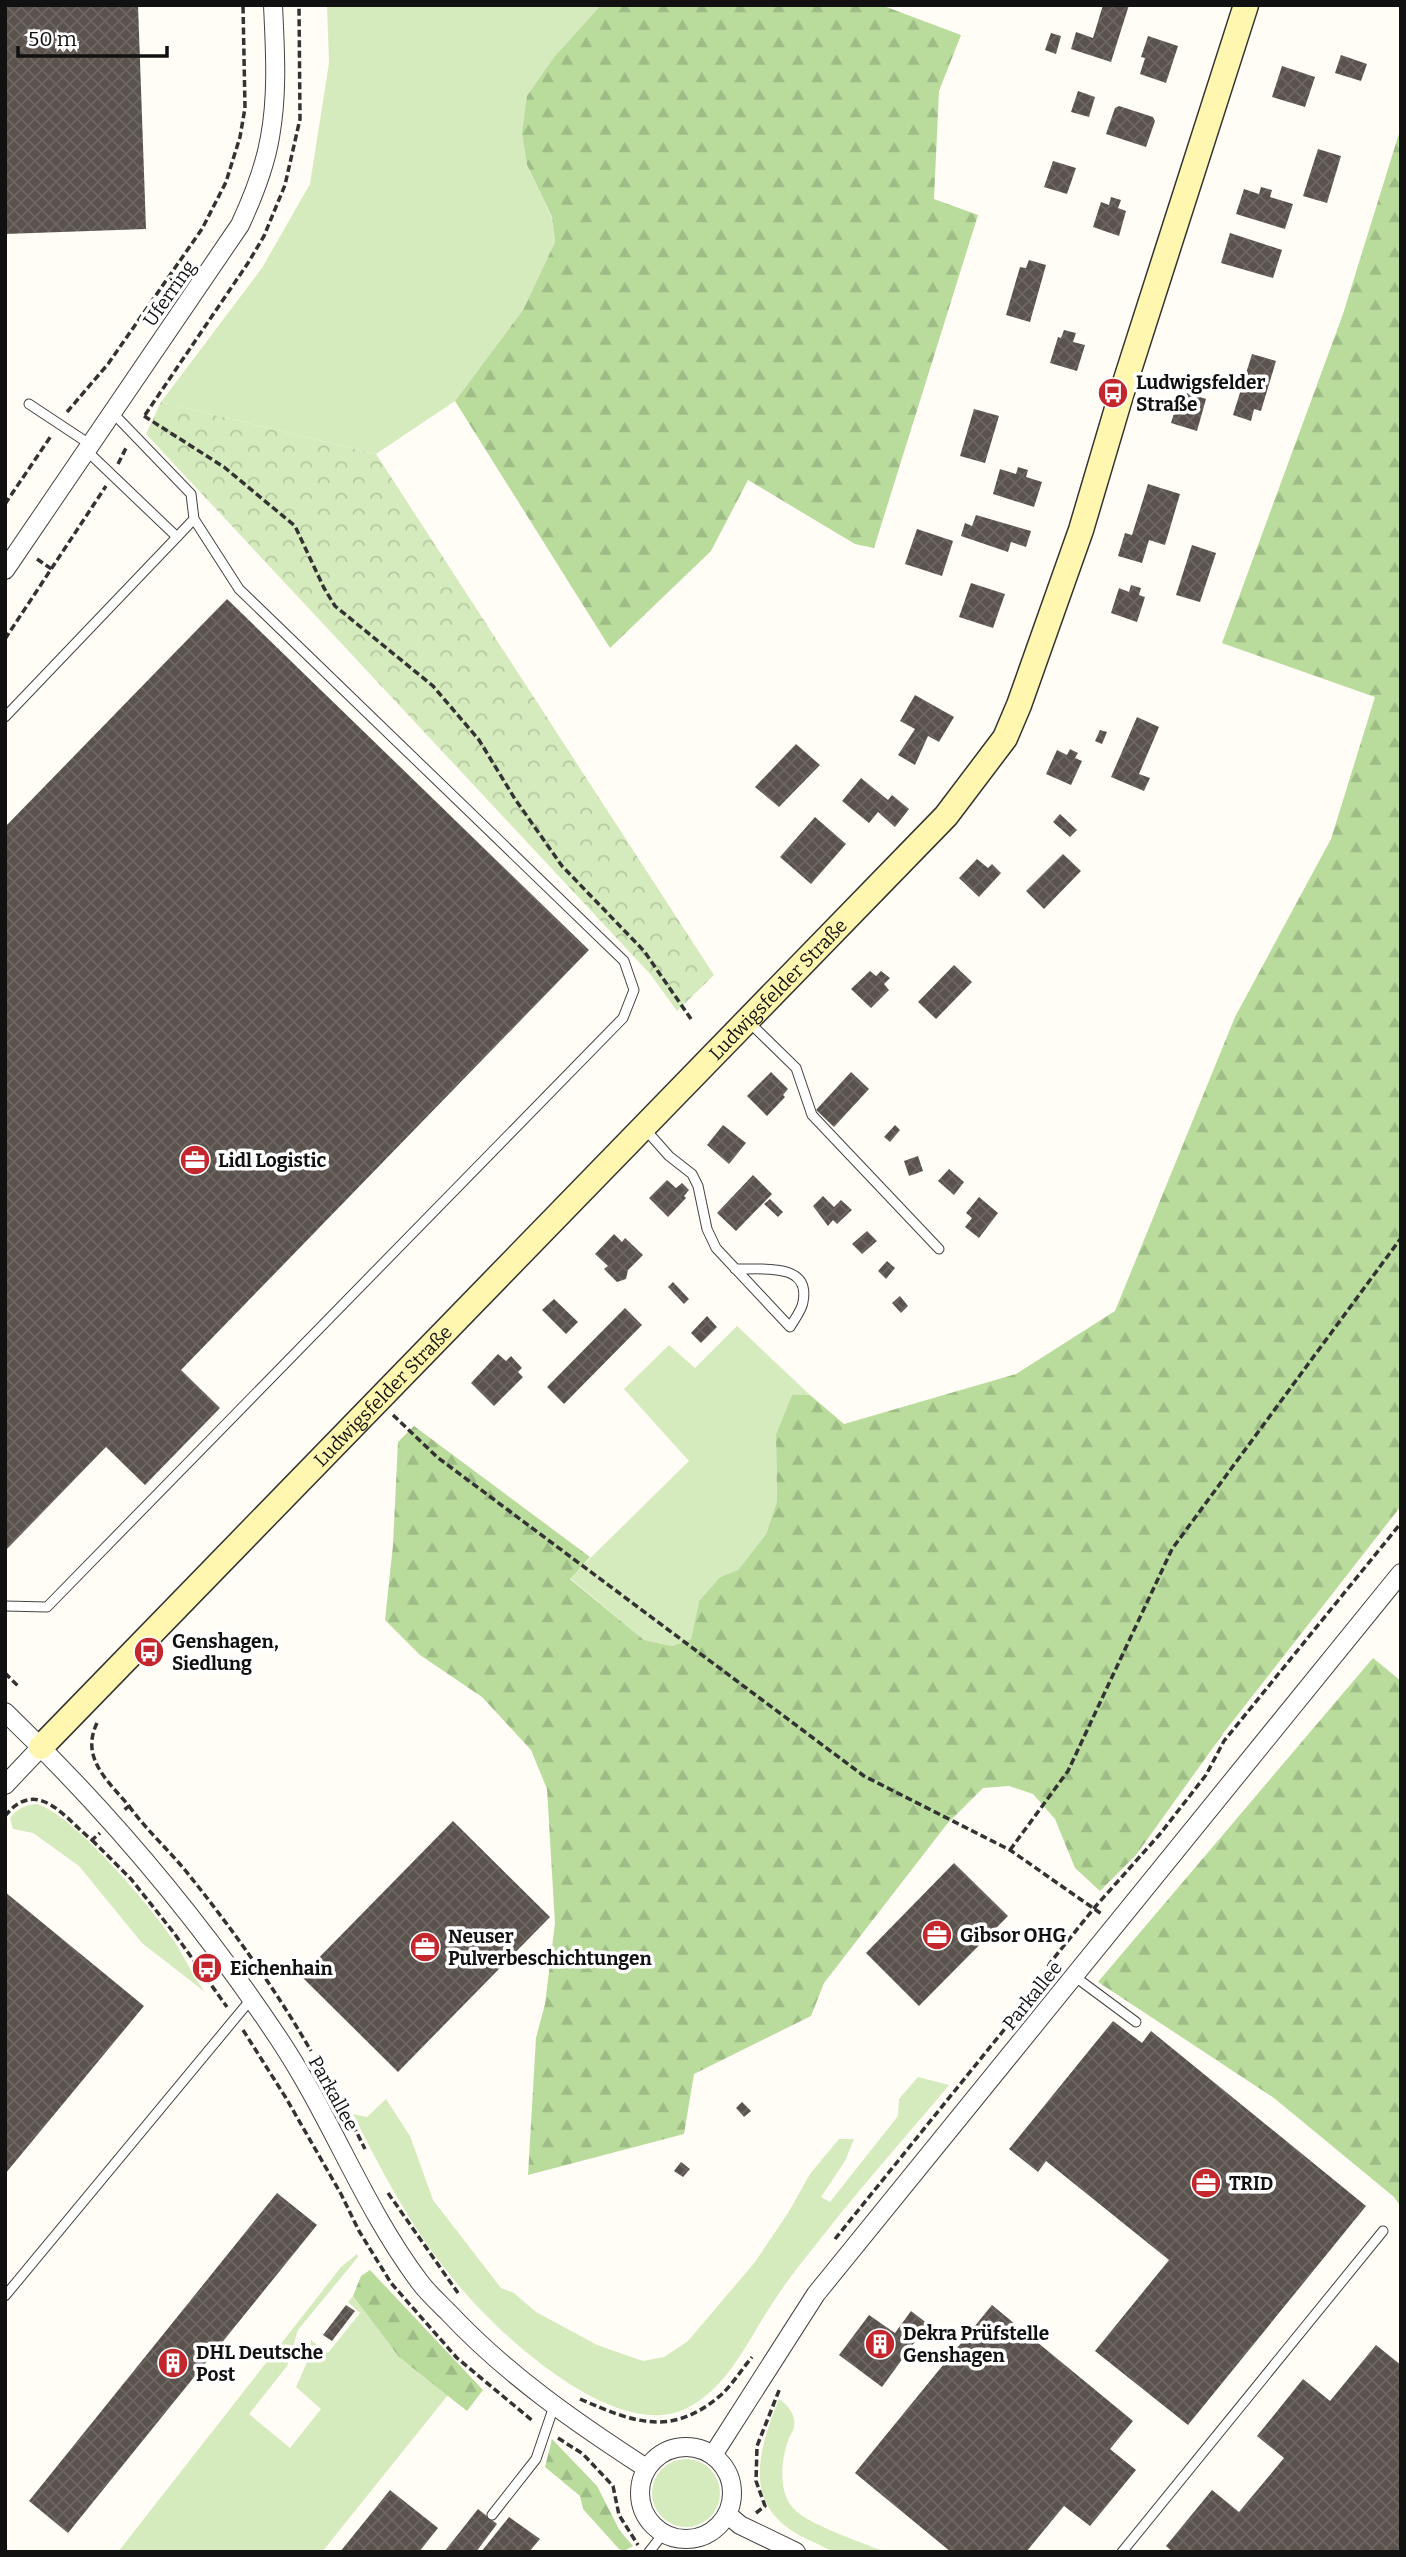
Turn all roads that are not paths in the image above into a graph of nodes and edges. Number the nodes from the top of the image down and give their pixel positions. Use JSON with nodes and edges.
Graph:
{"nodes":[{"id":1,"x":273,"y":5,"type":"edge"},
{"id":2,"x":1246,"y":5,"type":"edge"},
{"id":3,"x":29,"y":404,"type":"dead end"},
{"id":4,"x":112,"y":412,"type":"junction"},
{"id":5,"x":89,"y":448,"type":"junction"},
{"id":6,"x":194,"y":519,"type":"junction"},
{"id":7,"x":177,"y":537,"type":"junction"},
{"id":8,"x":5,"y":570,"type":"edge"},
{"id":9,"x":5,"y":717,"type":"edge"},
{"id":10,"x":747,"y":1021,"type":"junction"},
{"id":11,"x":644,"y":1128,"type":"junction"},
{"id":12,"x":939,"y":1249,"type":"dead end"},
{"id":13,"x":735,"y":1269,"type":"junction"},
{"id":14,"x":1401,"y":1573,"type":"edge"},
{"id":15,"x":5,"y":1606,"type":"edge"},
{"id":16,"x":5,"y":1712,"type":"edge"},
{"id":17,"x":41,"y":1747,"type":"junction"},
{"id":18,"x":5,"y":1785,"type":"edge"},
{"id":19,"x":1074,"y":1976,"type":"junction"},
{"id":20,"x":251,"y":1998,"type":"junction"},
{"id":21,"x":1136,"y":2022,"type":"dead end"},
{"id":22,"x":1383,"y":2231,"type":"dead end"},
{"id":23,"x":5,"y":2296,"type":"edge"},
{"id":24,"x":554,"y":2406,"type":"junction"},
{"id":25,"x":713,"y":2455,"type":"junction"},
{"id":26,"x":646,"y":2468,"type":"junction"},
{"id":27,"x":492,"y":2515,"type":"dead end"},
{"id":28,"x":734,"y":2519,"type":"junction"},
{"id":29,"x":663,"y":2534,"type":"junction"},
{"id":30,"x":649,"y":2552,"type":"edge"},
{"id":31,"x":796,"y":2552,"type":"edge"},
{"id":32,"x":1122,"y":2552,"type":"edge"}],
"edges":[{"from":1,"to":4,"type":"street","name":"Uferring"},
{"from":2,"to":10,"type":"street","name":"Ludwigsfelder Straße"},
{"from":3,"to":5,"type":"lane"},
{"from":4,"to":5,"type":"street","name":"Uferring"},
{"from":4,"to":6,"type":"lane"},
{"from":5,"to":7,"type":"lane"},
{"from":5,"to":8,"type":"street","name":"Uferring"},
{"from":6,"to":7,"type":"lane"},
{"from":6,"to":15,"type":"lane"},
{"from":7,"to":9,"type":"lane"},
{"from":10,"to":11,"type":"street","name":"Ludwigsfelder Straße"},
{"from":10,"to":12,"type":"lane"},
{"from":11,"to":13,"type":"lane"},
{"from":11,"to":17,"type":"street","name":"Ludwigsfelder Straße"},
{"from":13,"to":13,"type":"lane"},
{"from":14,"to":19,"type":"street","name":"Parkallee"},
{"from":16,"to":17,"type":"street","name":"Parkallee"},
{"from":17,"to":18,"type":"street","name":"Ludwigsfelder Straße"},
{"from":17,"to":20,"type":"street","name":"Parkallee"},
{"from":19,"to":21,"type":"lane"},
{"from":19,"to":25,"type":"street","name":"Parkallee"},
{"from":20,"to":23,"type":"lane"},
{"from":20,"to":24,"type":"street","name":"Parkallee"},
{"from":22,"to":32,"type":"lane"},
{"from":24,"to":26,"type":"street","name":"Parkallee"},
{"from":24,"to":27,"type":"lane"},
{"from":25,"to":26,"type":"street"},
{"from":25,"to":28,"type":"street"},
{"from":26,"to":29,"type":"street"},
{"from":28,"to":29,"type":"street"},
{"from":28,"to":31,"type":"street"},
{"from":29,"to":30,"type":"lane"}]}
